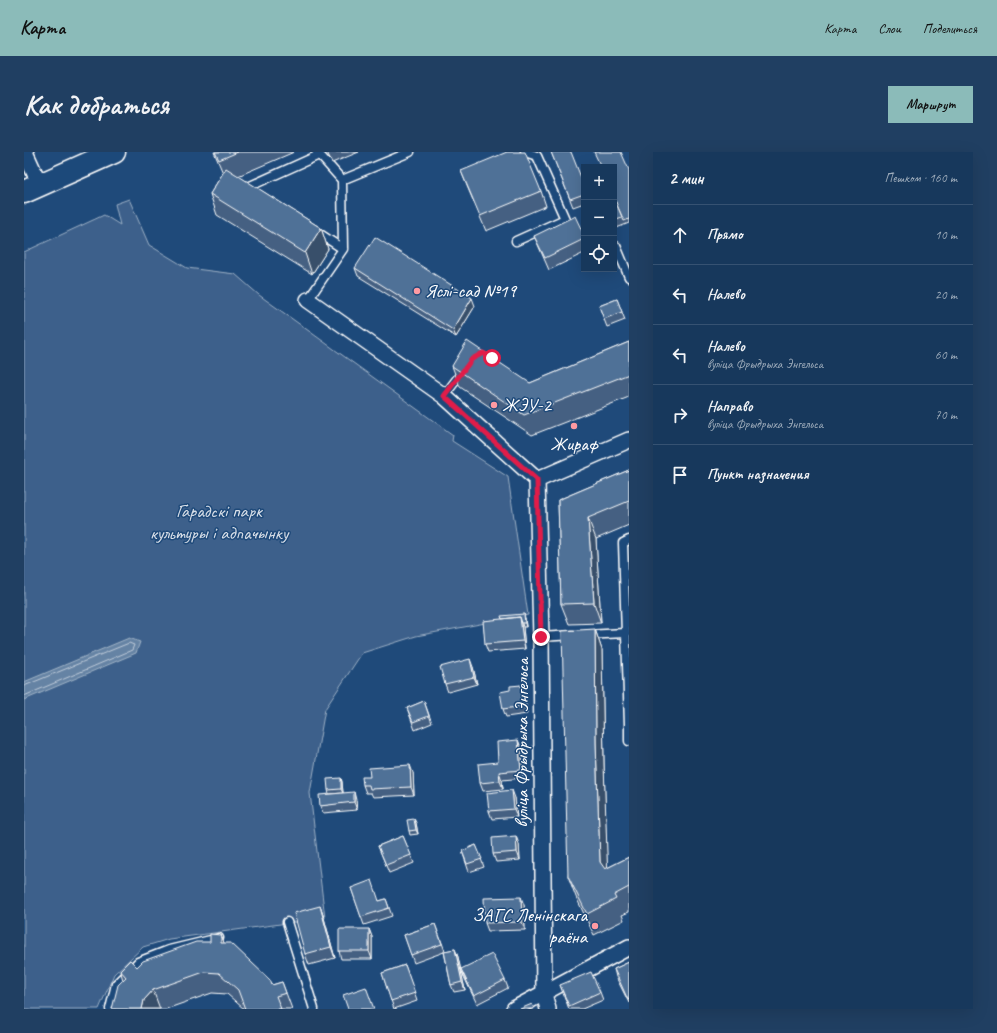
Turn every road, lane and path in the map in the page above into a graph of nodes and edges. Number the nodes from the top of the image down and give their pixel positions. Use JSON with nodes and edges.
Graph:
{"nodes":[{"id":1,"x":25,"y":152,"type":"edge"},
{"id":2,"x":114,"y":152,"type":"edge"},
{"id":3,"x":410,"y":152,"type":"edge"},
{"id":4,"x":525,"y":152,"type":"edge"},
{"id":5,"x":318,"y":153,"type":"edge"},
{"id":6,"x":342,"y":180,"type":"junction"},
{"id":7,"x":32,"y":189,"type":"edge"},
{"id":8,"x":261,"y":195,"type":"edge"},
{"id":9,"x":305,"y":224,"type":"edge"},
{"id":10,"x":516,"y":241,"type":"dead end"},
{"id":11,"x":342,"y":248,"type":"junction"},
{"id":12,"x":617,"y":248,"type":"edge"},
{"id":13,"x":629,"y":277,"type":"edge"},
{"id":14,"x":308,"y":300,"type":"joint"},
{"id":15,"x":467,"y":365,"type":"edge"},
{"id":16,"x":444,"y":396,"type":"junction"},
{"id":17,"x":629,"y":440,"type":"edge"},
{"id":18,"x":537,"y":480,"type":"junction"},
{"id":19,"x":629,"y":540,"type":"edge"},
{"id":20,"x":626,"y":633,"type":"junction"},
{"id":21,"x":541,"y":637,"type":"junction"},
{"id":22,"x":629,"y":725,"type":"edge"},
{"id":23,"x":629,"y":741,"type":"edge"},
{"id":24,"x":287,"y":922,"type":"dead end"},
{"id":25,"x":218,"y":938,"type":"edge"},
{"id":26,"x":629,"y":947,"type":"edge"},
{"id":27,"x":544,"y":994,"type":"junction"},
{"id":28,"x":110,"y":1009,"type":"edge"},
{"id":29,"x":314,"y":1009,"type":"edge"},
{"id":30,"x":514,"y":1009,"type":"edge"},
{"id":31,"x":548,"y":1009,"type":"edge"}],
"edges":[{"from":1,"to":7,"type":"street"},
{"from":2,"to":7,"type":"main road"},
{"from":3,"to":6,"type":"lane"},
{"from":4,"to":10,"type":"lane"},
{"from":5,"to":6,"type":"lane"},
{"from":5,"to":8,"type":"lane"},
{"from":6,"to":11,"type":"lane"},
{"from":9,"to":11,"type":"lane"},
{"from":11,"to":14,"type":"lane"},
{"from":12,"to":13,"type":"lane"},
{"from":14,"to":16,"type":"street"},
{"from":15,"to":16,"type":"lane"},
{"from":16,"to":18,"type":"street"},
{"from":17,"to":18,"type":"street"},
{"from":18,"to":21,"type":"street","name":"вуліца Фрыдрыха Энгельса"},
{"from":19,"to":20,"type":"lane"},
{"from":20,"to":21,"type":"lane"},
{"from":20,"to":22,"type":"lane"},
{"from":21,"to":27,"type":"street","name":"вуліца Фрыдрыха Энгельса"},
{"from":22,"to":23,"type":"lane"},
{"from":24,"to":29,"type":"lane"},
{"from":25,"to":28,"type":"lane"},
{"from":26,"to":27,"type":"street"},
{"from":27,"to":30,"type":"street"},
{"from":27,"to":31,"type":"street","name":"вуліца Фрыдрыха Энгельса"}]}
